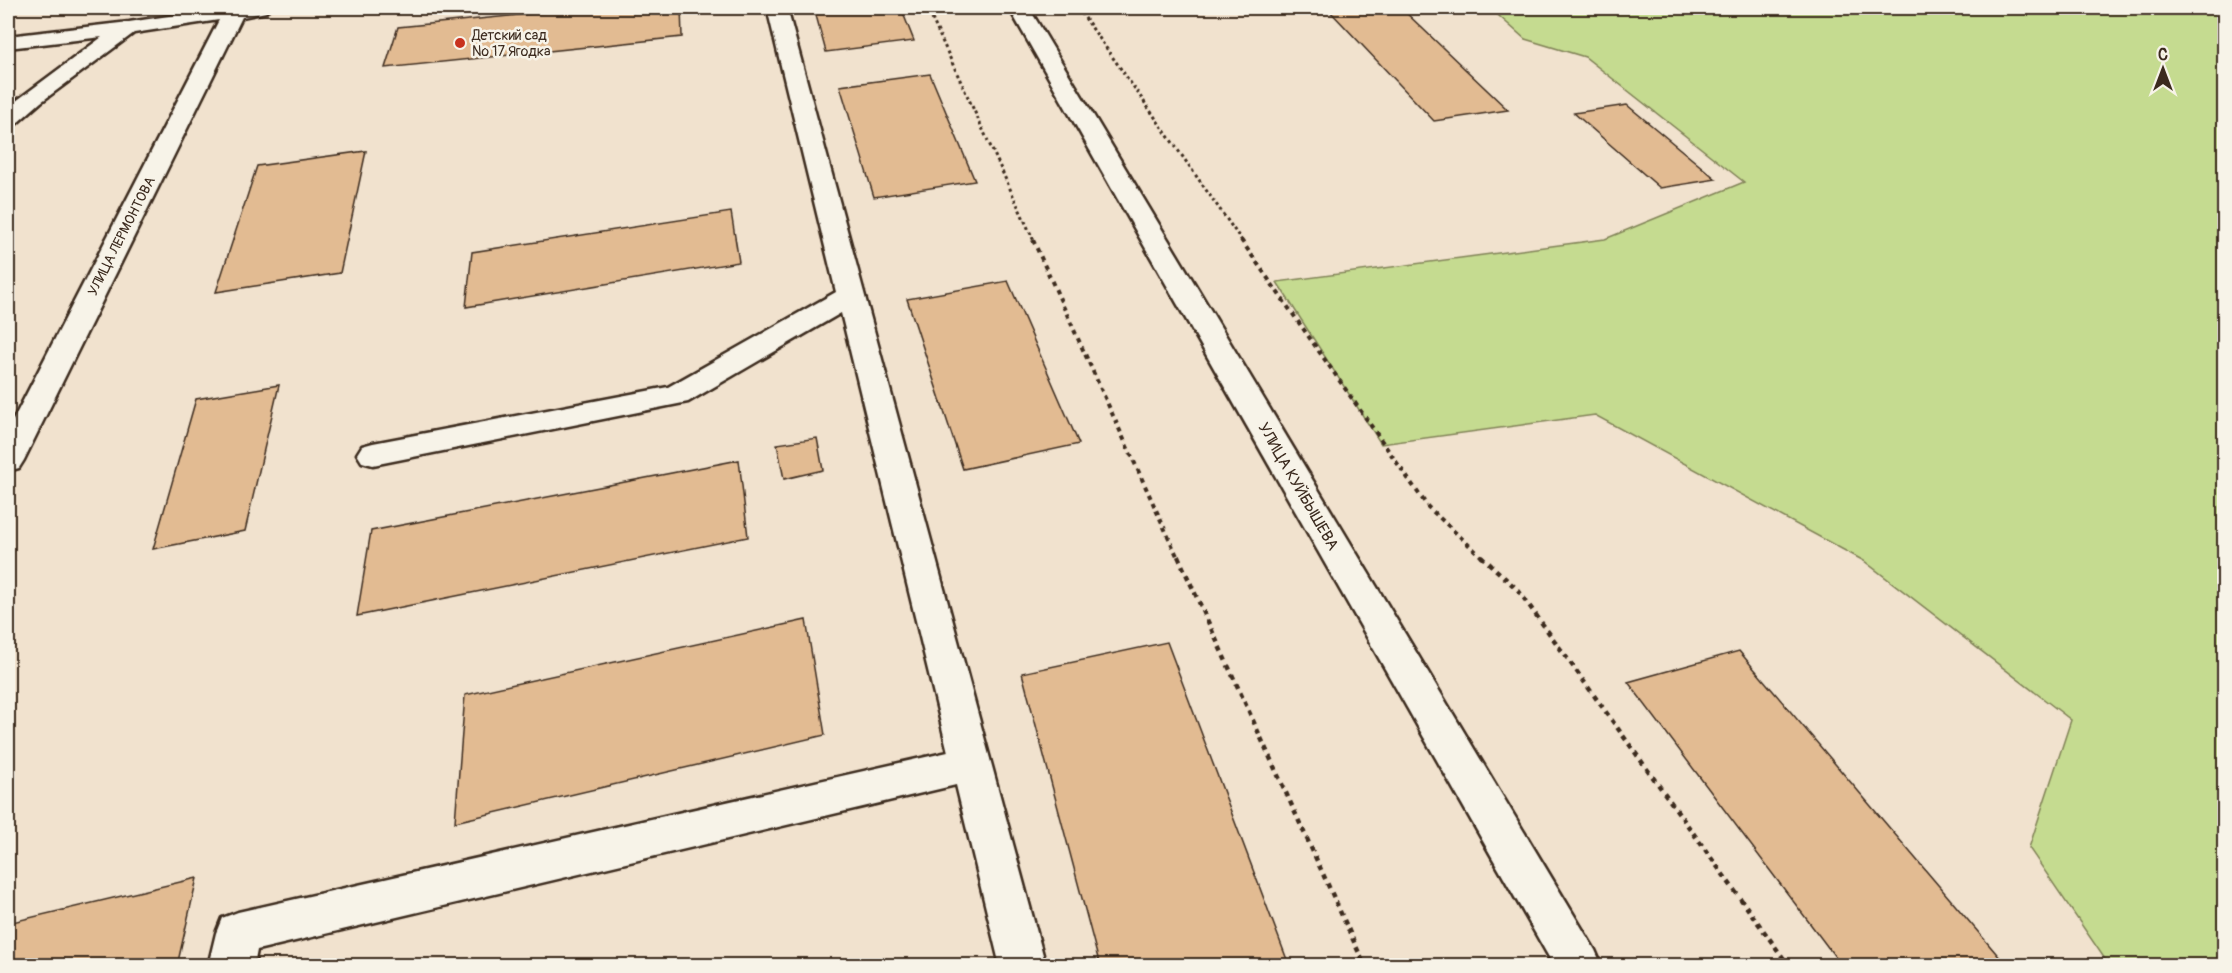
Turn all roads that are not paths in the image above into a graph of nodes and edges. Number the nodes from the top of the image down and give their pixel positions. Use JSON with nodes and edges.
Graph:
{"nodes":[{"id":1,"x":777,"y":8,"type":"edge"},
{"id":2,"x":1019,"y":8,"type":"edge"},
{"id":3,"x":246,"y":10,"type":"edge"},
{"id":4,"x":129,"y":28,"type":"junction"},
{"id":5,"x":8,"y":42,"type":"edge"},
{"id":6,"x":8,"y":97,"type":"edge"},
{"id":7,"x":33,"y":97,"type":"junction"},
{"id":8,"x":8,"y":119,"type":"edge"},
{"id":9,"x":851,"y":295,"type":"junction"},
{"id":10,"x":373,"y":454,"type":"dead end"},
{"id":11,"x":8,"y":460,"type":"edge"},
{"id":12,"x":971,"y":764,"type":"junction"},
{"id":13,"x":231,"y":966,"type":"edge"},
{"id":14,"x":1023,"y":966,"type":"edge"},
{"id":15,"x":1579,"y":966,"type":"edge"}],
"edges":[{"from":1,"to":9,"type":"street"},
{"from":2,"to":15,"type":"street","name":"УЛИЦА КУЙБЫШЕВА"},
{"from":3,"to":4,"type":"street","name":"УЛИЦА ЛЕРМОНТОВА"},
{"from":3,"to":11,"type":"street","name":"УЛИЦА ЛЕРМОНТОВА"},
{"from":4,"to":5,"type":"street","name":"УЛИЦА ЛЕРМОНТОВА"},
{"from":4,"to":7,"type":"street"},
{"from":6,"to":7,"type":"street"},
{"from":7,"to":8,"type":"street"},
{"from":9,"to":10,"type":"street"},
{"from":9,"to":12,"type":"street"},
{"from":12,"to":13,"type":"street"},
{"from":12,"to":14,"type":"street"}]}
